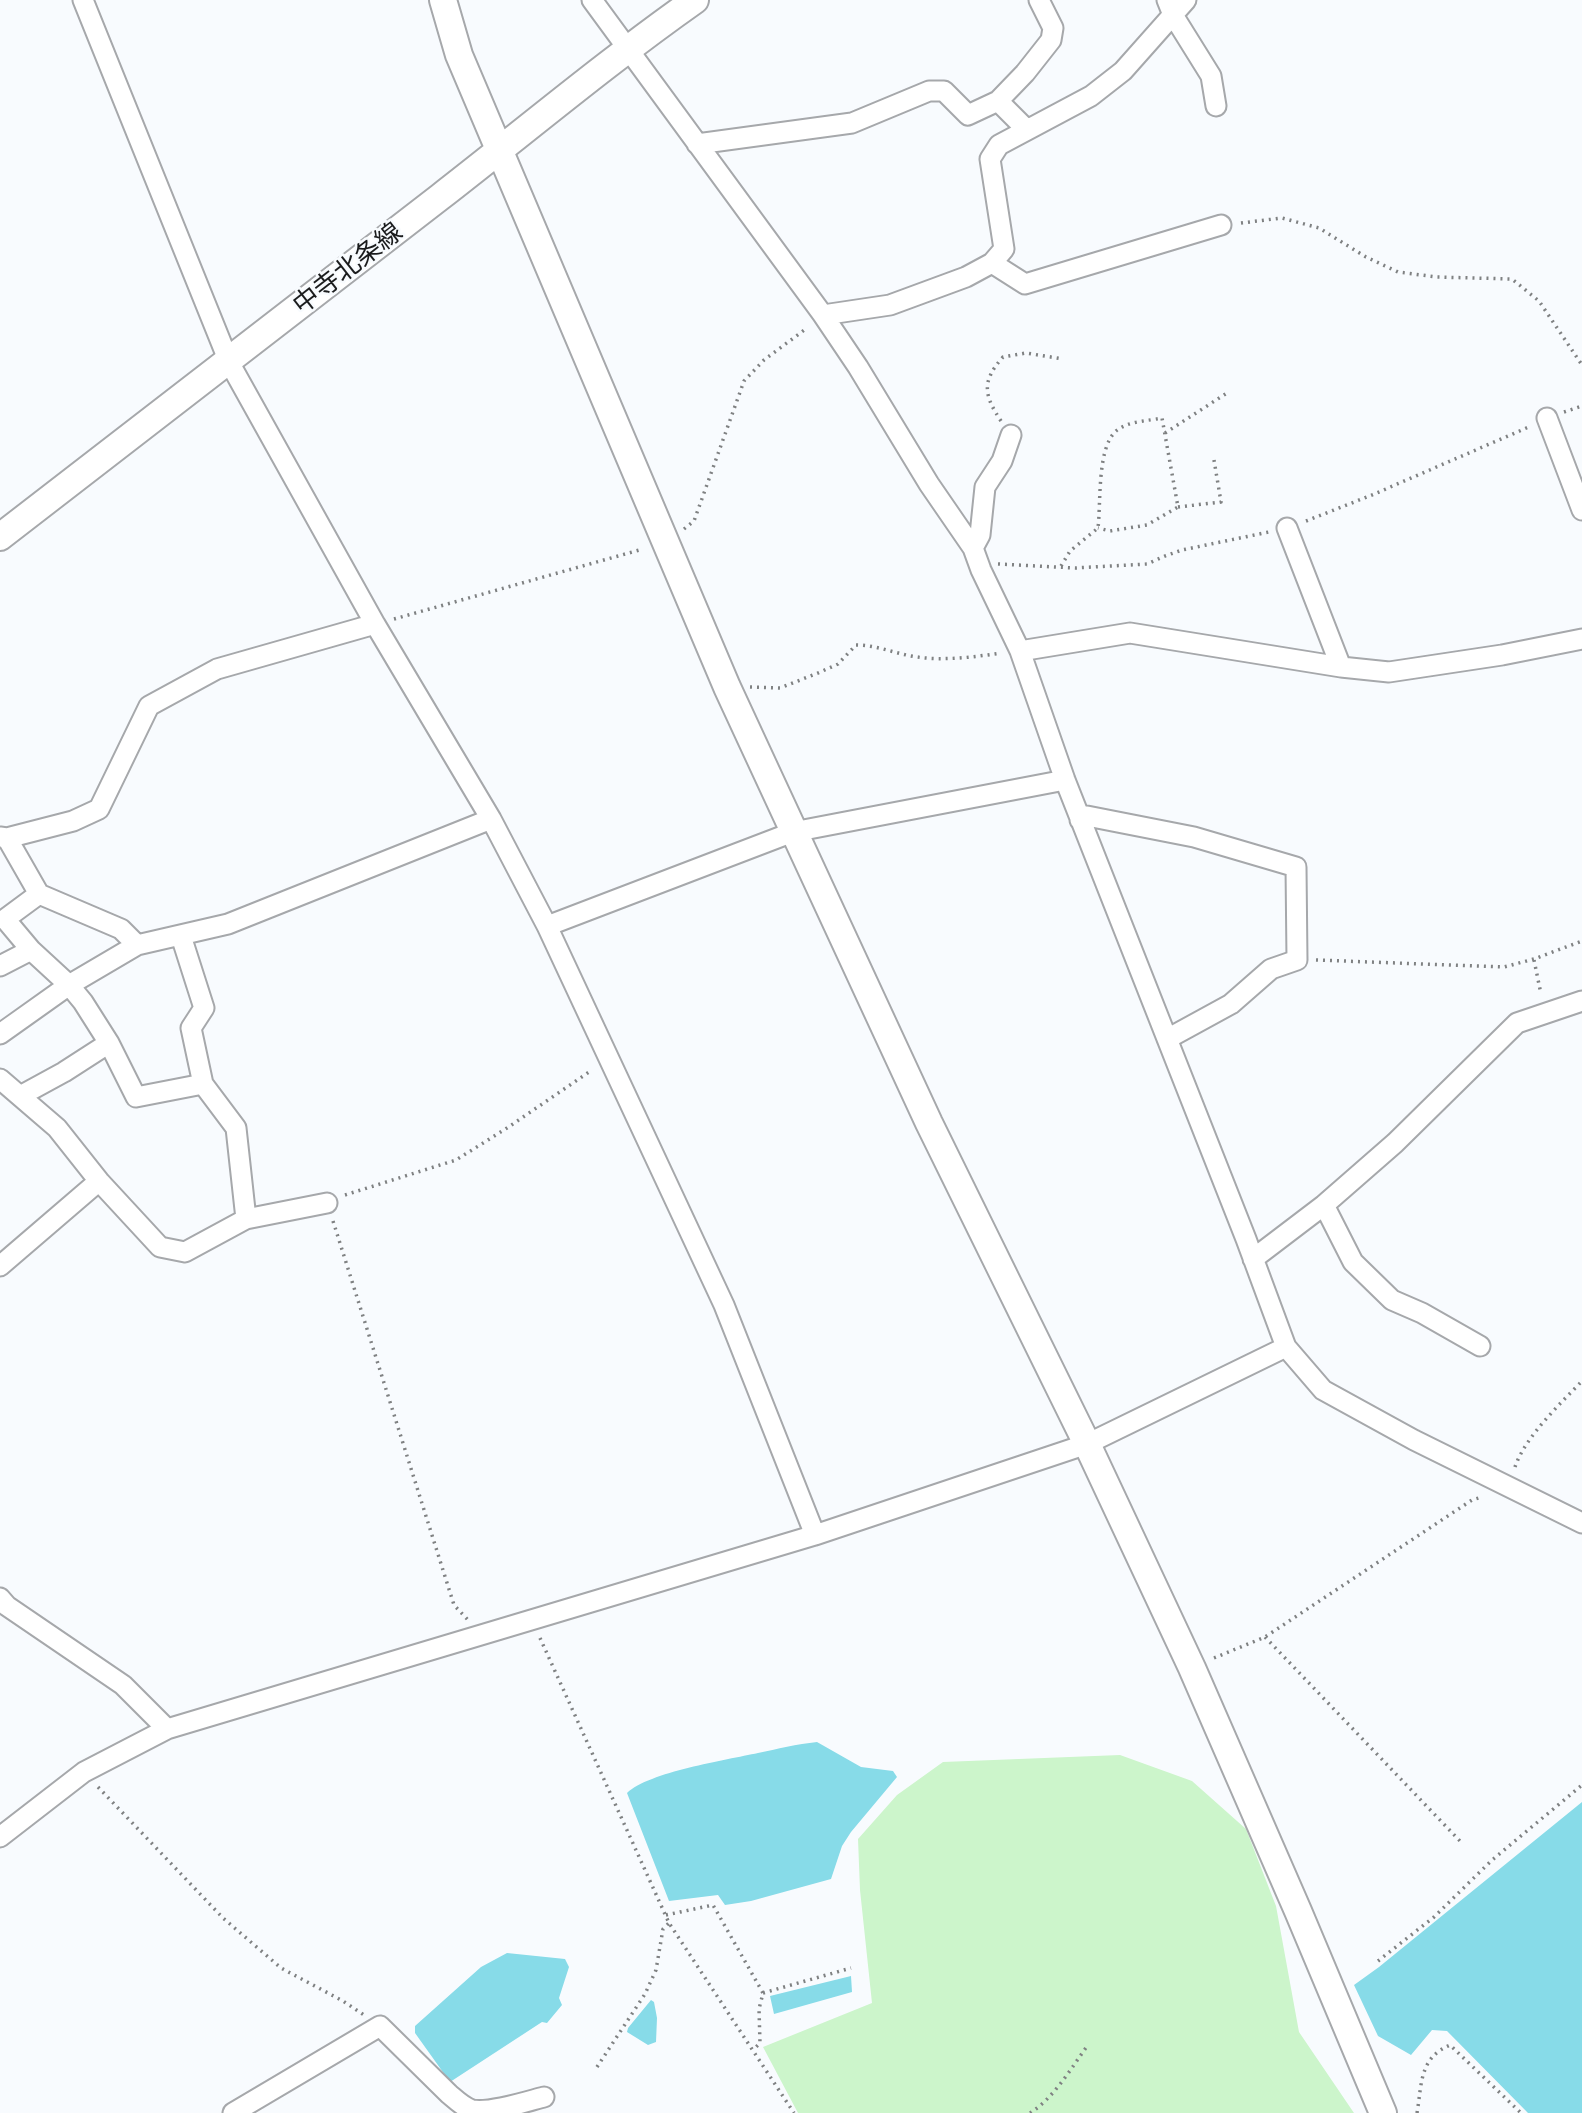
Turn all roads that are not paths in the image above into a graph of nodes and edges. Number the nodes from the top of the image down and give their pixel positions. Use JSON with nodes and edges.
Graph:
{"nodes":[{"id":1,"x":83,"y":0,"type":"edge"},
{"id":2,"x":443,"y":0,"type":"edge"},
{"id":3,"x":592,"y":0,"type":"edge"},
{"id":4,"x":695,"y":0,"type":"edge"},
{"id":5,"x":1039,"y":0,"type":"edge"},
{"id":6,"x":1186,"y":0,"type":"edge"},
{"id":7,"x":1170,"y":8,"type":"edge"},
{"id":8,"x":627,"y":48,"type":"junction"},
{"id":9,"x":998,"y":101,"type":"junction"},
{"id":10,"x":1216,"y":106,"type":"dead end"},
{"id":11,"x":1027,"y":130,"type":"junction"},
{"id":12,"x":697,"y":144,"type":"junction"},
{"id":13,"x":500,"y":150,"type":"junction"},
{"id":14,"x":1222,"y":225,"type":"road end"},
{"id":15,"x":992,"y":263,"type":"junction"},
{"id":16,"x":823,"y":315,"type":"junction"},
{"id":17,"x":229,"y":362,"type":"junction"},
{"id":18,"x":1547,"y":418,"type":"dead end"},
{"id":19,"x":1011,"y":435,"type":"road end"},
{"id":20,"x":1582,"y":510,"type":"edge"},
{"id":21,"x":1287,"y":528,"type":"dead end"},
{"id":22,"x":0,"y":537,"type":"edge"},
{"id":23,"x":973,"y":548,"type":"junction"},
{"id":24,"x":376,"y":624,"type":"junction"},
{"id":25,"x":1582,"y":639,"type":"edge"},
{"id":26,"x":1020,"y":651,"type":"junction"},
{"id":27,"x":1341,"y":667,"type":"junction"},
{"id":28,"x":1065,"y":780,"type":"junction"},
{"id":29,"x":491,"y":819,"type":"junction"},
{"id":30,"x":1080,"y":820,"type":"junction"},
{"id":31,"x":793,"y":832,"type":"junction"},
{"id":32,"x":3,"y":838,"type":"edge"},
{"id":33,"x":39,"y":894,"type":"junction"},
{"id":34,"x":547,"y":926,"type":"junction"},
{"id":35,"x":181,"y":936,"type":"junction"},
{"id":36,"x":137,"y":946,"type":"junction"},
{"id":37,"x":31,"y":950,"type":"junction"},
{"id":38,"x":0,"y":966,"type":"edge"},
{"id":39,"x":69,"y":985,"type":"junction"},
{"id":40,"x":1582,"y":1001,"type":"edge"},
{"id":41,"x":0,"y":1034,"type":"edge"},
{"id":42,"x":1167,"y":1039,"type":"junction"},
{"id":43,"x":109,"y":1042,"type":"junction"},
{"id":44,"x":0,"y":1079,"type":"edge"},
{"id":45,"x":203,"y":1084,"type":"junction"},
{"id":46,"x":20,"y":1096,"type":"junction"},
{"id":47,"x":99,"y":1181,"type":"junction"},
{"id":48,"x":327,"y":1203,"type":"road end"},
{"id":49,"x":1324,"y":1205,"type":"junction"},
{"id":50,"x":246,"y":1219,"type":"junction"},
{"id":51,"x":1252,"y":1259,"type":"junction"},
{"id":52,"x":0,"y":1266,"type":"edge"},
{"id":53,"x":1480,"y":1346,"type":"dead end"},
{"id":54,"x":1286,"y":1347,"type":"junction"},
{"id":55,"x":1087,"y":1444,"type":"junction"},
{"id":56,"x":1582,"y":1523,"type":"edge"},
{"id":57,"x":815,"y":1535,"type":"junction"},
{"id":58,"x":0,"y":1598,"type":"edge"},
{"id":59,"x":167,"y":1729,"type":"junction"},
{"id":60,"x":0,"y":1837,"type":"edge"},
{"id":61,"x":544,"y":2097,"type":"dead end"},
{"id":62,"x":233,"y":2113,"type":"edge"},
{"id":63,"x":1383,"y":2113,"type":"edge"}],
"edges":[{"from":1,"to":17,"type":"street"},
{"from":2,"to":13,"type":"street"},
{"from":3,"to":8,"type":"street"},
{"from":4,"to":8,"type":"street","name":"中寺北条線"},
{"from":5,"to":9,"type":"street"},
{"from":6,"to":7,"type":"street"},
{"from":7,"to":10,"type":"street"},
{"from":7,"to":11,"type":"street"},
{"from":8,"to":12,"type":"street"},
{"from":8,"to":13,"type":"street","name":"中寺北条線"},
{"from":9,"to":11,"type":"street"},
{"from":9,"to":12,"type":"street"},
{"from":11,"to":15,"type":"street"},
{"from":12,"to":16,"type":"street"},
{"from":13,"to":17,"type":"street","name":"中寺北条線"},
{"from":13,"to":31,"type":"street"},
{"from":14,"to":15,"type":"street"},
{"from":15,"to":16,"type":"street"},
{"from":16,"to":23,"type":"street"},
{"from":17,"to":22,"type":"street","name":"中寺北条線"},
{"from":17,"to":24,"type":"street"},
{"from":18,"to":20,"type":"street"},
{"from":19,"to":23,"type":"street"},
{"from":21,"to":27,"type":"street"},
{"from":23,"to":26,"type":"street"},
{"from":24,"to":29,"type":"street"},
{"from":24,"to":32,"type":"street"},
{"from":25,"to":27,"type":"street"},
{"from":26,"to":27,"type":"street"},
{"from":26,"to":28,"type":"street"},
{"from":28,"to":30,"type":"street"},
{"from":28,"to":31,"type":"street"},
{"from":29,"to":34,"type":"street"},
{"from":29,"to":35,"type":"street"},
{"from":30,"to":42,"type":"street"},
{"from":30,"to":42,"type":"street"},
{"from":31,"to":34,"type":"street"},
{"from":31,"to":55,"type":"street"},
{"from":32,"to":33,"type":"street"},
{"from":33,"to":36,"type":"street"},
{"from":33,"to":37,"type":"street"},
{"from":34,"to":57,"type":"street"},
{"from":35,"to":36,"type":"street"},
{"from":35,"to":45,"type":"street"},
{"from":36,"to":39,"type":"street"},
{"from":37,"to":38,"type":"street"},
{"from":37,"to":39,"type":"street"},
{"from":39,"to":41,"type":"street"},
{"from":39,"to":43,"type":"street"},
{"from":40,"to":49,"type":"street"},
{"from":42,"to":51,"type":"street"},
{"from":43,"to":45,"type":"street"},
{"from":43,"to":46,"type":"street"},
{"from":44,"to":46,"type":"street"},
{"from":45,"to":50,"type":"street"},
{"from":46,"to":47,"type":"street"},
{"from":47,"to":50,"type":"street"},
{"from":47,"to":52,"type":"street"},
{"from":48,"to":50,"type":"street"},
{"from":49,"to":51,"type":"street"},
{"from":49,"to":53,"type":"street"},
{"from":51,"to":54,"type":"street"},
{"from":54,"to":55,"type":"street"},
{"from":54,"to":56,"type":"street"},
{"from":55,"to":57,"type":"street"},
{"from":55,"to":63,"type":"street"},
{"from":57,"to":59,"type":"street"},
{"from":58,"to":59,"type":"street"},
{"from":59,"to":60,"type":"street"},
{"from":61,"to":62,"type":"street"}]}
